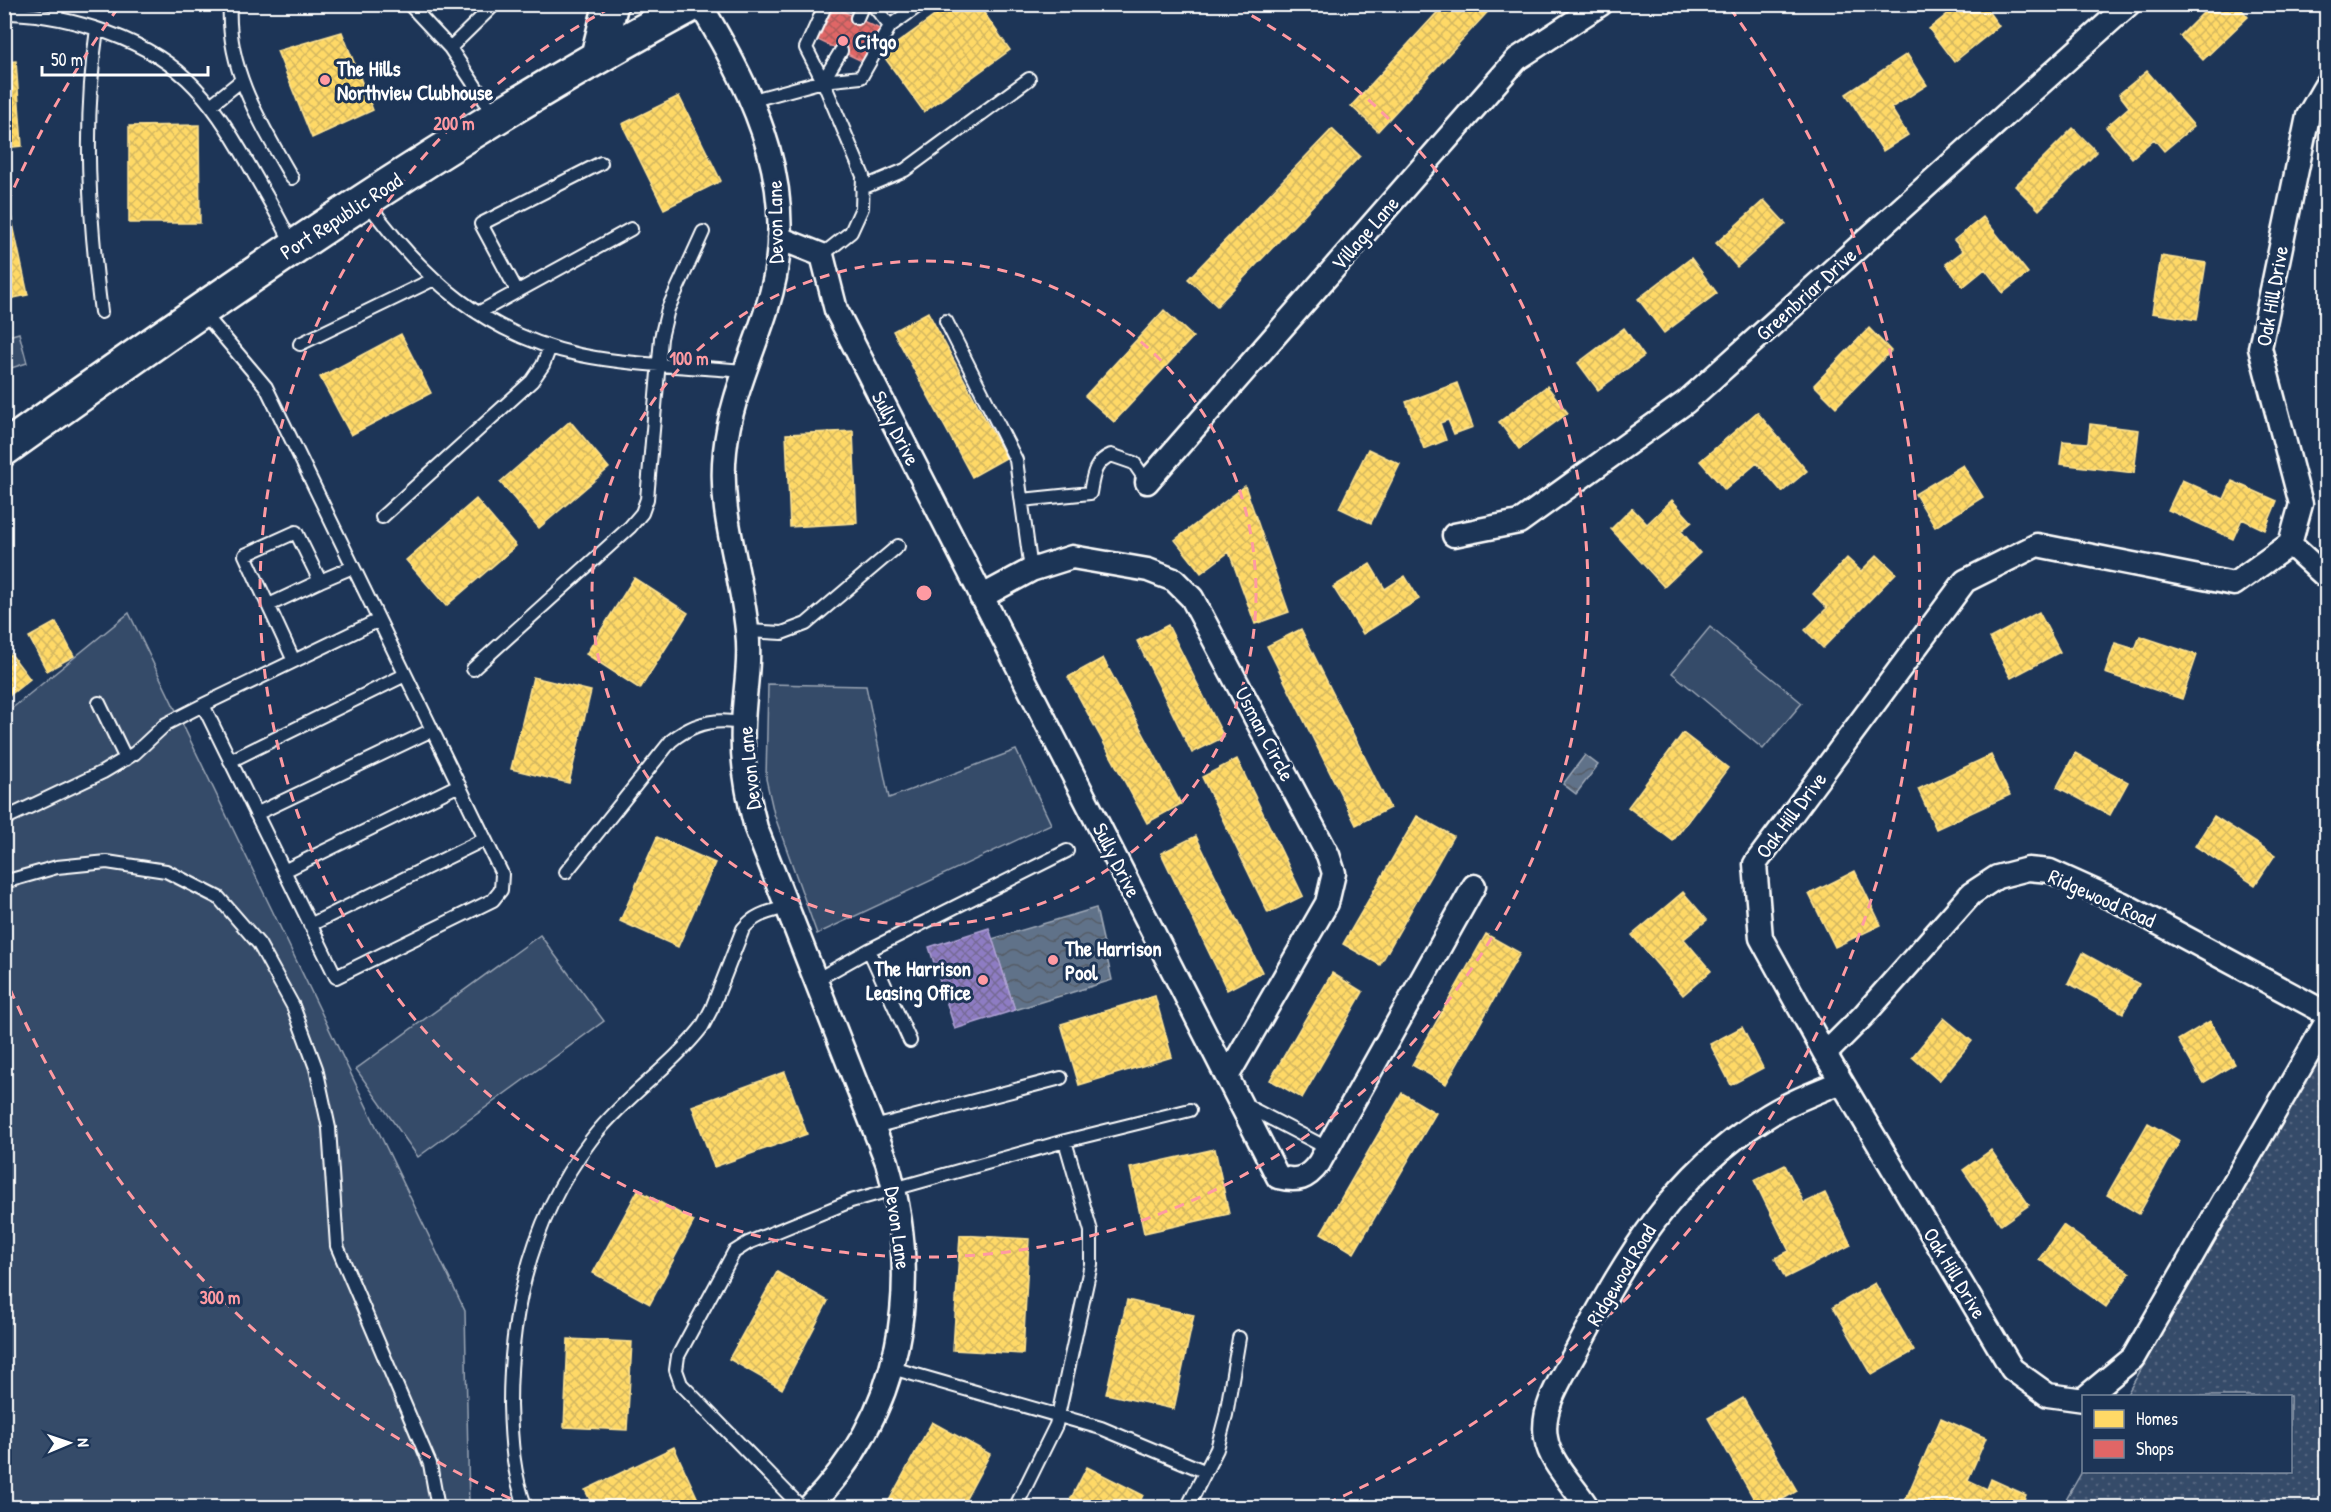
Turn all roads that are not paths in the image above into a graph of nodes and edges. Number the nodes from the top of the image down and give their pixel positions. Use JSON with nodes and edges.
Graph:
{"nodes":[{"id":1,"x":58,"y":4,"type":"edge"},
{"id":2,"x":230,"y":4,"type":"edge"},
{"id":3,"x":409,"y":4,"type":"edge"},
{"id":4,"x":495,"y":4,"type":"edge"},
{"id":5,"x":611,"y":4,"type":"edge"},
{"id":6,"x":693,"y":4,"type":"edge"},
{"id":7,"x":700,"y":4,"type":"edge"},
{"id":8,"x":826,"y":4,"type":"edge"},
{"id":9,"x":863,"y":4,"type":"edge"},
{"id":10,"x":872,"y":4,"type":"edge"},
{"id":11,"x":921,"y":4,"type":"edge"},
{"id":12,"x":1601,"y":4,"type":"edge"},
{"id":13,"x":2129,"y":4,"type":"edge"},
{"id":14,"x":4,"y":13,"type":"edge"},
{"id":15,"x":55,"y":18,"type":"junction"},
{"id":16,"x":857,"y":18,"type":"dead end"},
{"id":17,"x":890,"y":26,"type":"junction"},
{"id":18,"x":97,"y":29,"type":"junction"},
{"id":19,"x":450,"y":48,"type":"junction"},
{"id":20,"x":841,"y":51,"type":"dead end"},
{"id":21,"x":598,"y":55,"type":"junction"},
{"id":22,"x":1029,"y":79,"type":"dead end"},
{"id":23,"x":242,"y":80,"type":"junction"},
{"id":24,"x":823,"y":81,"type":"junction"},
{"id":25,"x":2326,"y":85,"type":"edge"},
{"id":26,"x":753,"y":100,"type":"junction"},
{"id":27,"x":212,"y":104,"type":"junction"},
{"id":28,"x":495,"y":116,"type":"junction"},
{"id":29,"x":601,"y":163,"type":"dead end"},
{"id":30,"x":292,"y":178,"type":"dead end"},
{"id":31,"x":862,"y":188,"type":"junction"},
{"id":32,"x":365,"y":199,"type":"junction"},
{"id":33,"x":631,"y":229,"type":"dead end"},
{"id":34,"x":703,"y":232,"type":"dead end"},
{"id":35,"x":779,"y":238,"type":"junction"},
{"id":36,"x":293,"y":247,"type":"junction"},
{"id":37,"x":822,"y":255,"type":"junction"},
{"id":38,"x":432,"y":280,"type":"junction"},
{"id":39,"x":517,"y":291,"type":"junction"},
{"id":40,"x":201,"y":309,"type":"junction"},
{"id":41,"x":101,"y":312,"type":"dead end"},
{"id":42,"x":477,"y":313,"type":"junction"},
{"id":43,"x":946,"y":321,"type":"dead end"},
{"id":44,"x":300,"y":344,"type":"dead end"},
{"id":45,"x":550,"y":347,"type":"junction"},
{"id":46,"x":658,"y":363,"type":"junction"},
{"id":47,"x":744,"y":371,"type":"junction"},
{"id":48,"x":4,"y":449,"type":"edge"},
{"id":49,"x":1147,"y":482,"type":"joint"},
{"id":50,"x":1022,"y":500,"type":"junction"},
{"id":51,"x":382,"y":517,"type":"dead end"},
{"id":52,"x":1454,"y":535,"type":"dead end"},
{"id":53,"x":2290,"y":544,"type":"junction"},
{"id":54,"x":898,"y":546,"type":"dead end"},
{"id":55,"x":353,"y":567,"type":"junction"},
{"id":56,"x":1031,"y":570,"type":"junction"},
{"id":57,"x":2326,"y":577,"type":"edge"},
{"id":58,"x":320,"y":581,"type":"junction"},
{"id":59,"x":981,"y":597,"type":"junction"},
{"id":60,"x":268,"y":605,"type":"junction"},
{"id":61,"x":379,"y":621,"type":"junction"},
{"id":62,"x":748,"y":631,"type":"junction"},
{"id":63,"x":294,"y":661,"type":"junction"},
{"id":64,"x":473,"y":669,"type":"dead end"},
{"id":65,"x":405,"y":675,"type":"junction"},
{"id":66,"x":99,"y":703,"type":"dead end"},
{"id":67,"x":203,"y":705,"type":"junction"},
{"id":68,"x":743,"y":724,"type":"junction"},
{"id":69,"x":432,"y":730,"type":"junction"},
{"id":70,"x":126,"y":759,"type":"junction"},
{"id":71,"x":230,"y":761,"type":"junction"},
{"id":72,"x":459,"y":785,"type":"junction"},
{"id":73,"x":256,"y":814,"type":"junction"},
{"id":74,"x":4,"y":819,"type":"edge"},
{"id":75,"x":485,"y":839,"type":"junction"},
{"id":76,"x":1067,"y":851,"type":"dead end"},
{"id":77,"x":284,"y":871,"type":"junction"},
{"id":78,"x":566,"y":872,"type":"dead end"},
{"id":79,"x":4,"y":882,"type":"edge"},
{"id":80,"x":1474,"y":886,"type":"dead end"},
{"id":81,"x":786,"y":907,"type":"junction"},
{"id":82,"x":310,"y":925,"type":"junction"},
{"id":83,"x":869,"y":950,"type":"junction"},
{"id":84,"x":816,"y":980,"type":"junction"},
{"id":85,"x":2326,"y":1013,"type":"edge"},
{"id":86,"x":2326,"y":1023,"type":"edge"},
{"id":87,"x":910,"y":1041,"type":"dead end"},
{"id":88,"x":1825,"y":1053,"type":"junction"},
{"id":89,"x":1228,"y":1075,"type":"junction"},
{"id":90,"x":1061,"y":1078,"type":"dead end"},
{"id":91,"x":1841,"y":1082,"type":"junction"},
{"id":92,"x":1242,"y":1103,"type":"junction"},
{"id":93,"x":1191,"y":1110,"type":"dead end"},
{"id":94,"x":874,"y":1127,"type":"junction"},
{"id":95,"x":1065,"y":1141,"type":"junction"},
{"id":96,"x":1327,"y":1148,"type":"junction"},
{"id":97,"x":895,"y":1188,"type":"junction"},
{"id":98,"x":1239,"y":1338,"type":"dead end"},
{"id":99,"x":892,"y":1368,"type":"junction"},
{"id":100,"x":2088,"y":1395,"type":"edge"},
{"id":101,"x":2082,"y":1400,"type":"edge"},
{"id":102,"x":1059,"y":1415,"type":"junction"},
{"id":103,"x":1204,"y":1471,"type":"junction"},
{"id":104,"x":438,"y":1508,"type":"edge"},
{"id":105,"x":526,"y":1508,"type":"edge"},
{"id":106,"x":802,"y":1508,"type":"edge"},
{"id":107,"x":808,"y":1508,"type":"edge"},
{"id":108,"x":1015,"y":1508,"type":"edge"},
{"id":109,"x":1187,"y":1508,"type":"edge"},
{"id":110,"x":1588,"y":1508,"type":"edge"}],
"edges":[{"from":1,"to":15,"type":"lane"},
{"from":2,"to":23,"type":"lane"},
{"from":3,"to":19,"type":"lane"},
{"from":4,"to":19,"type":"lane"},
{"from":5,"to":21,"type":"main road"},
{"from":6,"to":21,"type":"main road","name":"Port Republic Road"},
{"from":7,"to":26,"type":"street","name":"Devon Lane"},
{"from":8,"to":24,"type":"lane"},
{"from":9,"to":16,"type":"lane"},
{"from":10,"to":17,"type":"lane"},
{"from":11,"to":17,"type":"lane"},
{"from":12,"to":49,"type":"street","name":"Village Lane"},
{"from":13,"to":52,"type":"street","name":"Greenbriar Drive"},
{"from":14,"to":15,"type":"lane"},
{"from":15,"to":18,"type":"lane"},
{"from":17,"to":24,"type":"lane"},
{"from":18,"to":27,"type":"lane"},
{"from":18,"to":41,"type":"lane"},
{"from":19,"to":28,"type":"lane"},
{"from":20,"to":24,"type":"lane"},
{"from":21,"to":28,"type":"main road","name":"Port Republic Road"},
{"from":22,"to":31,"type":"lane"},
{"from":23,"to":27,"type":"lane"},
{"from":23,"to":30,"type":"lane"},
{"from":24,"to":26,"type":"lane"},
{"from":24,"to":31,"type":"lane"},
{"from":25,"to":53,"type":"street","name":"Oak Hill Drive"},
{"from":26,"to":35,"type":"street","name":"Devon Lane"},
{"from":27,"to":36,"type":"lane"},
{"from":28,"to":32,"type":"main road","name":"Port Republic Road"},
{"from":29,"to":39,"type":"lane"},
{"from":31,"to":37,"type":"lane"},
{"from":32,"to":36,"type":"main road","name":"Port Republic Road"},
{"from":32,"to":38,"type":"lane"},
{"from":33,"to":39,"type":"lane"},
{"from":34,"to":46,"type":"lane"},
{"from":35,"to":37,"type":"street"},
{"from":35,"to":47,"type":"street","name":"Devon Lane"},
{"from":36,"to":40,"type":"main road","name":"Port Republic Road"},
{"from":37,"to":59,"type":"street","name":"Sully Drive"},
{"from":38,"to":42,"type":"lane"},
{"from":38,"to":44,"type":"lane"},
{"from":39,"to":42,"type":"lane"},
{"from":40,"to":48,"type":"main road","name":"Port Republic Road"},
{"from":40,"to":55,"type":"lane"},
{"from":42,"to":45,"type":"lane"},
{"from":43,"to":50,"type":"lane"},
{"from":45,"to":46,"type":"lane"},
{"from":45,"to":51,"type":"lane"},
{"from":46,"to":47,"type":"lane"},
{"from":46,"to":64,"type":"lane"},
{"from":47,"to":62,"type":"street","name":"Devon Lane"},
{"from":49,"to":50,"type":"lane"},
{"from":50,"to":56,"type":"lane"},
{"from":53,"to":57,"type":"street"},
{"from":53,"to":88,"type":"street","name":"Oak Hill Drive"},
{"from":54,"to":62,"type":"lane"},
{"from":55,"to":58,"type":"lane"},
{"from":55,"to":61,"type":"lane"},
{"from":56,"to":59,"type":"street","name":"Usman Circle"},
{"from":56,"to":89,"type":"street","name":"Usman Circle"},
{"from":58,"to":60,"type":"lane"},
{"from":58,"to":60,"type":"lane"},
{"from":59,"to":89,"type":"street","name":"Sully Drive"},
{"from":60,"to":63,"type":"lane"},
{"from":61,"to":63,"type":"lane"},
{"from":61,"to":65,"type":"lane"},
{"from":62,"to":68,"type":"street","name":"Devon Lane"},
{"from":63,"to":67,"type":"lane"},
{"from":65,"to":69,"type":"lane"},
{"from":65,"to":71,"type":"lane"},
{"from":66,"to":70,"type":"lane"},
{"from":67,"to":70,"type":"lane"},
{"from":67,"to":71,"type":"lane"},
{"from":68,"to":78,"type":"lane"},
{"from":68,"to":81,"type":"street","name":"Devon Lane"},
{"from":69,"to":72,"type":"lane"},
{"from":69,"to":73,"type":"lane"},
{"from":70,"to":74,"type":"lane"},
{"from":71,"to":73,"type":"lane"},
{"from":72,"to":75,"type":"lane"},
{"from":72,"to":77,"type":"lane"},
{"from":73,"to":77,"type":"lane"},
{"from":75,"to":82,"type":"lane"},
{"from":75,"to":82,"type":"lane"},
{"from":76,"to":83,"type":"lane"},
{"from":77,"to":82,"type":"lane"},
{"from":79,"to":104,"type":"lane"},
{"from":80,"to":96,"type":"street","name":"Sully Drive"},
{"from":81,"to":84,"type":"street","name":"Devon Lane"},
{"from":81,"to":105,"type":"lane"},
{"from":83,"to":84,"type":"lane"},
{"from":83,"to":87,"type":"lane"},
{"from":84,"to":94,"type":"street","name":"Devon Lane"},
{"from":85,"to":88,"type":"street","name":"Ridgewood Road"},
{"from":86,"to":100,"type":"street"},
{"from":88,"to":91,"type":"street","name":"Oak Hill Drive"},
{"from":89,"to":92,"type":"street","name":"Sully Drive"},
{"from":90,"to":94,"type":"lane"},
{"from":91,"to":101,"type":"street","name":"Oak Hill Drive"},
{"from":91,"to":110,"type":"street","name":"Ridgewood Road"},
{"from":92,"to":96,"type":"lane"},
{"from":92,"to":96,"type":"street","name":"Sully Drive"},
{"from":93,"to":95,"type":"lane"},
{"from":94,"to":97,"type":"street","name":"Devon Lane"},
{"from":95,"to":97,"type":"lane"},
{"from":95,"to":102,"type":"lane"},
{"from":97,"to":99,"type":"street","name":"Devon Lane"},
{"from":97,"to":106,"type":"lane"},
{"from":98,"to":103,"type":"lane"},
{"from":99,"to":102,"type":"lane"},
{"from":99,"to":107,"type":"street","name":"Devon Lane"},
{"from":102,"to":103,"type":"lane"},
{"from":102,"to":108,"type":"lane"},
{"from":103,"to":109,"type":"lane"}]}
